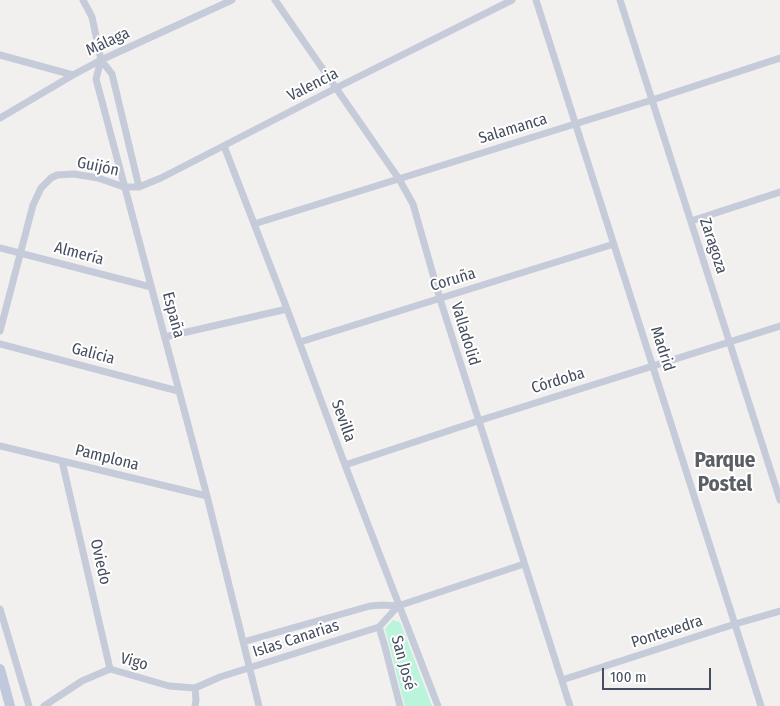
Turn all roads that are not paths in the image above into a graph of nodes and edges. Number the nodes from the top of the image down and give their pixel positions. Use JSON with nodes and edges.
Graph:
{"nodes":[{"id":1,"x":83,"y":0,"type":"edge"},
{"id":2,"x":232,"y":0,"type":"edge"},
{"id":3,"x":275,"y":0,"type":"edge"},
{"id":4,"x":512,"y":0,"type":"edge"},
{"id":5,"x":536,"y":0,"type":"edge"},
{"id":6,"x":620,"y":0,"type":"edge"},
{"id":7,"x":0,"y":55,"type":"edge"},
{"id":8,"x":780,"y":58,"type":"edge"},
{"id":9,"x":101,"y":60,"type":"junction"},
{"id":10,"x":73,"y":75,"type":"junction"},
{"id":11,"x":336,"y":88,"type":"junction"},
{"id":12,"x":652,"y":100,"type":"junction"},
{"id":13,"x":0,"y":118,"type":"edge"},
{"id":14,"x":575,"y":124,"type":"junction"},
{"id":15,"x":224,"y":146,"type":"junction"},
{"id":16,"x":399,"y":179,"type":"junction"},
{"id":17,"x":124,"y":187,"type":"junction"},
{"id":18,"x":139,"y":187,"type":"junction"},
{"id":19,"x":780,"y":192,"type":"edge"},
{"id":20,"x":691,"y":221,"type":"junction"},
{"id":21,"x":254,"y":224,"type":"junction"},
{"id":22,"x":614,"y":244,"type":"junction"},
{"id":23,"x":0,"y":248,"type":"edge"},
{"id":24,"x":20,"y":253,"type":"junction"},
{"id":25,"x":151,"y":287,"type":"junction"},
{"id":26,"x":440,"y":299,"type":"junction"},
{"id":27,"x":287,"y":309,"type":"junction"},
{"id":28,"x":780,"y":326,"type":"edge"},
{"id":29,"x":0,"y":331,"type":"edge"},
{"id":30,"x":165,"y":337,"type":"junction"},
{"id":31,"x":300,"y":342,"type":"junction"},
{"id":32,"x":730,"y":342,"type":"junction"},
{"id":33,"x":0,"y":344,"type":"edge"},
{"id":34,"x":653,"y":366,"type":"junction"},
{"id":35,"x":178,"y":391,"type":"junction"},
{"id":36,"x":478,"y":421,"type":"junction"},
{"id":37,"x":0,"y":446,"type":"edge"},
{"id":38,"x":62,"y":461,"type":"junction"},
{"id":39,"x":344,"y":465,"type":"junction"},
{"id":40,"x":780,"y":469,"type":"edge"},
{"id":41,"x":771,"y":472,"type":"junction"},
{"id":42,"x":207,"y":496,"type":"junction"},
{"id":43,"x":780,"y":500,"type":"edge"},
{"id":44,"x":524,"y":564,"type":"junction"},
{"id":45,"x":398,"y":606,"type":"junction"},
{"id":46,"x":0,"y":609,"type":"edge"},
{"id":47,"x":780,"y":611,"type":"edge"},
{"id":48,"x":735,"y":624,"type":"junction"},
{"id":49,"x":379,"y":627,"type":"junction"},
{"id":50,"x":243,"y":642,"type":"junction"},
{"id":51,"x":249,"y":668,"type":"junction"},
{"id":52,"x":0,"y":669,"type":"edge"},
{"id":53,"x":110,"y":669,"type":"junction"},
{"id":54,"x":562,"y":680,"type":"junction"},
{"id":55,"x":195,"y":688,"type":"junction"},
{"id":56,"x":7,"y":705,"type":"edge"},
{"id":57,"x":29,"y":706,"type":"edge"},
{"id":58,"x":44,"y":706,"type":"edge"},
{"id":59,"x":195,"y":706,"type":"edge"},
{"id":60,"x":259,"y":706,"type":"edge"},
{"id":61,"x":400,"y":706,"type":"edge"},
{"id":62,"x":438,"y":706,"type":"edge"},
{"id":63,"x":570,"y":706,"type":"edge"},
{"id":64,"x":761,"y":706,"type":"edge"}],
"edges":[{"from":1,"to":9,"type":"street"},
{"from":2,"to":9,"type":"street","name":"Málaga"},
{"from":3,"to":11,"type":"street","name":"Valladolid"},
{"from":4,"to":11,"type":"street","name":"Valencia"},
{"from":5,"to":14,"type":"street","name":"Madrid"},
{"from":6,"to":12,"type":"street","name":"Zaragoza"},
{"from":7,"to":10,"type":"street"},
{"from":8,"to":12,"type":"street","name":"Salamanca"},
{"from":9,"to":10,"type":"street","name":"Málaga"},
{"from":9,"to":17,"type":"street","name":"España"},
{"from":9,"to":18,"type":"street"},
{"from":10,"to":13,"type":"street","name":"Málaga"},
{"from":11,"to":15,"type":"street","name":"Valencia"},
{"from":11,"to":16,"type":"street","name":"Valladolid"},
{"from":12,"to":14,"type":"street","name":"Salamanca"},
{"from":12,"to":20,"type":"street","name":"Zaragoza"},
{"from":14,"to":16,"type":"street","name":"Salamanca"},
{"from":14,"to":22,"type":"street","name":"Madrid"},
{"from":15,"to":18,"type":"street","name":"Valencia"},
{"from":15,"to":21,"type":"street","name":"Sevilla"},
{"from":16,"to":21,"type":"street","name":"Salamanca"},
{"from":16,"to":26,"type":"street","name":"Valladolid"},
{"from":17,"to":18,"type":"street","name":"Valencia"},
{"from":17,"to":24,"type":"street","name":"Guijón"},
{"from":17,"to":25,"type":"street","name":"España"},
{"from":19,"to":20,"type":"street"},
{"from":20,"to":32,"type":"street","name":"Zaragoza"},
{"from":21,"to":27,"type":"street","name":"Sevilla"},
{"from":22,"to":26,"type":"street","name":"Coruña"},
{"from":22,"to":34,"type":"street","name":"Madrid"},
{"from":23,"to":24,"type":"street","name":"Almería"},
{"from":24,"to":25,"type":"street","name":"Almería"},
{"from":24,"to":29,"type":"street","name":"Guijón"},
{"from":25,"to":30,"type":"street","name":"España"},
{"from":26,"to":31,"type":"street","name":"Coruña"},
{"from":26,"to":36,"type":"street","name":"Valladolid"},
{"from":27,"to":30,"type":"street"},
{"from":27,"to":31,"type":"street","name":"Sevilla"},
{"from":28,"to":32,"type":"street","name":"Córdoba"},
{"from":30,"to":35,"type":"street","name":"España"},
{"from":31,"to":39,"type":"street","name":"Sevilla"},
{"from":32,"to":34,"type":"street","name":"Córdoba"},
{"from":32,"to":41,"type":"street","name":"Zaragoza"},
{"from":33,"to":35,"type":"street","name":"Galicia"},
{"from":34,"to":36,"type":"street","name":"Córdoba"},
{"from":34,"to":48,"type":"street","name":"Madrid"},
{"from":35,"to":42,"type":"street","name":"España"},
{"from":36,"to":39,"type":"street","name":"Córdoba"},
{"from":36,"to":44,"type":"street","name":"Valladolid"},
{"from":37,"to":38,"type":"street","name":"Pamplona"},
{"from":38,"to":42,"type":"street","name":"Pamplona"},
{"from":38,"to":53,"type":"street","name":"Oviedo"},
{"from":39,"to":45,"type":"street","name":"Sevilla"},
{"from":40,"to":41,"type":"street"},
{"from":41,"to":43,"type":"street","name":"Zaragoza"},
{"from":42,"to":50,"type":"street","name":"España"},
{"from":44,"to":45,"type":"street","name":"Islas Canarias"},
{"from":44,"to":54,"type":"street","name":"Valladolid"},
{"from":45,"to":49,"type":"street","name":"Islas Canarias"},
{"from":45,"to":50,"type":"street","name":"Islas Canarias"},
{"from":45,"to":62,"type":"street","name":"Sevilla"},
{"from":46,"to":57,"type":"street"},
{"from":47,"to":48,"type":"street","name":"Pontevedra"},
{"from":48,"to":54,"type":"street","name":"Pontevedra"},
{"from":48,"to":64,"type":"street","name":"Madrid"},
{"from":49,"to":51,"type":"street","name":"Islas Canarias"},
{"from":49,"to":61,"type":"street","name":"San José"},
{"from":50,"to":51,"type":"street","name":"España"},
{"from":51,"to":55,"type":"street","name":"Islas Canarias"},
{"from":51,"to":60,"type":"street","name":"España"},
{"from":52,"to":56,"type":"street"},
{"from":53,"to":55,"type":"street","name":"Vigo"},
{"from":53,"to":58,"type":"street","name":"Vigo"},
{"from":54,"to":63,"type":"street","name":"Valladolid"},
{"from":55,"to":59,"type":"street"}]}
